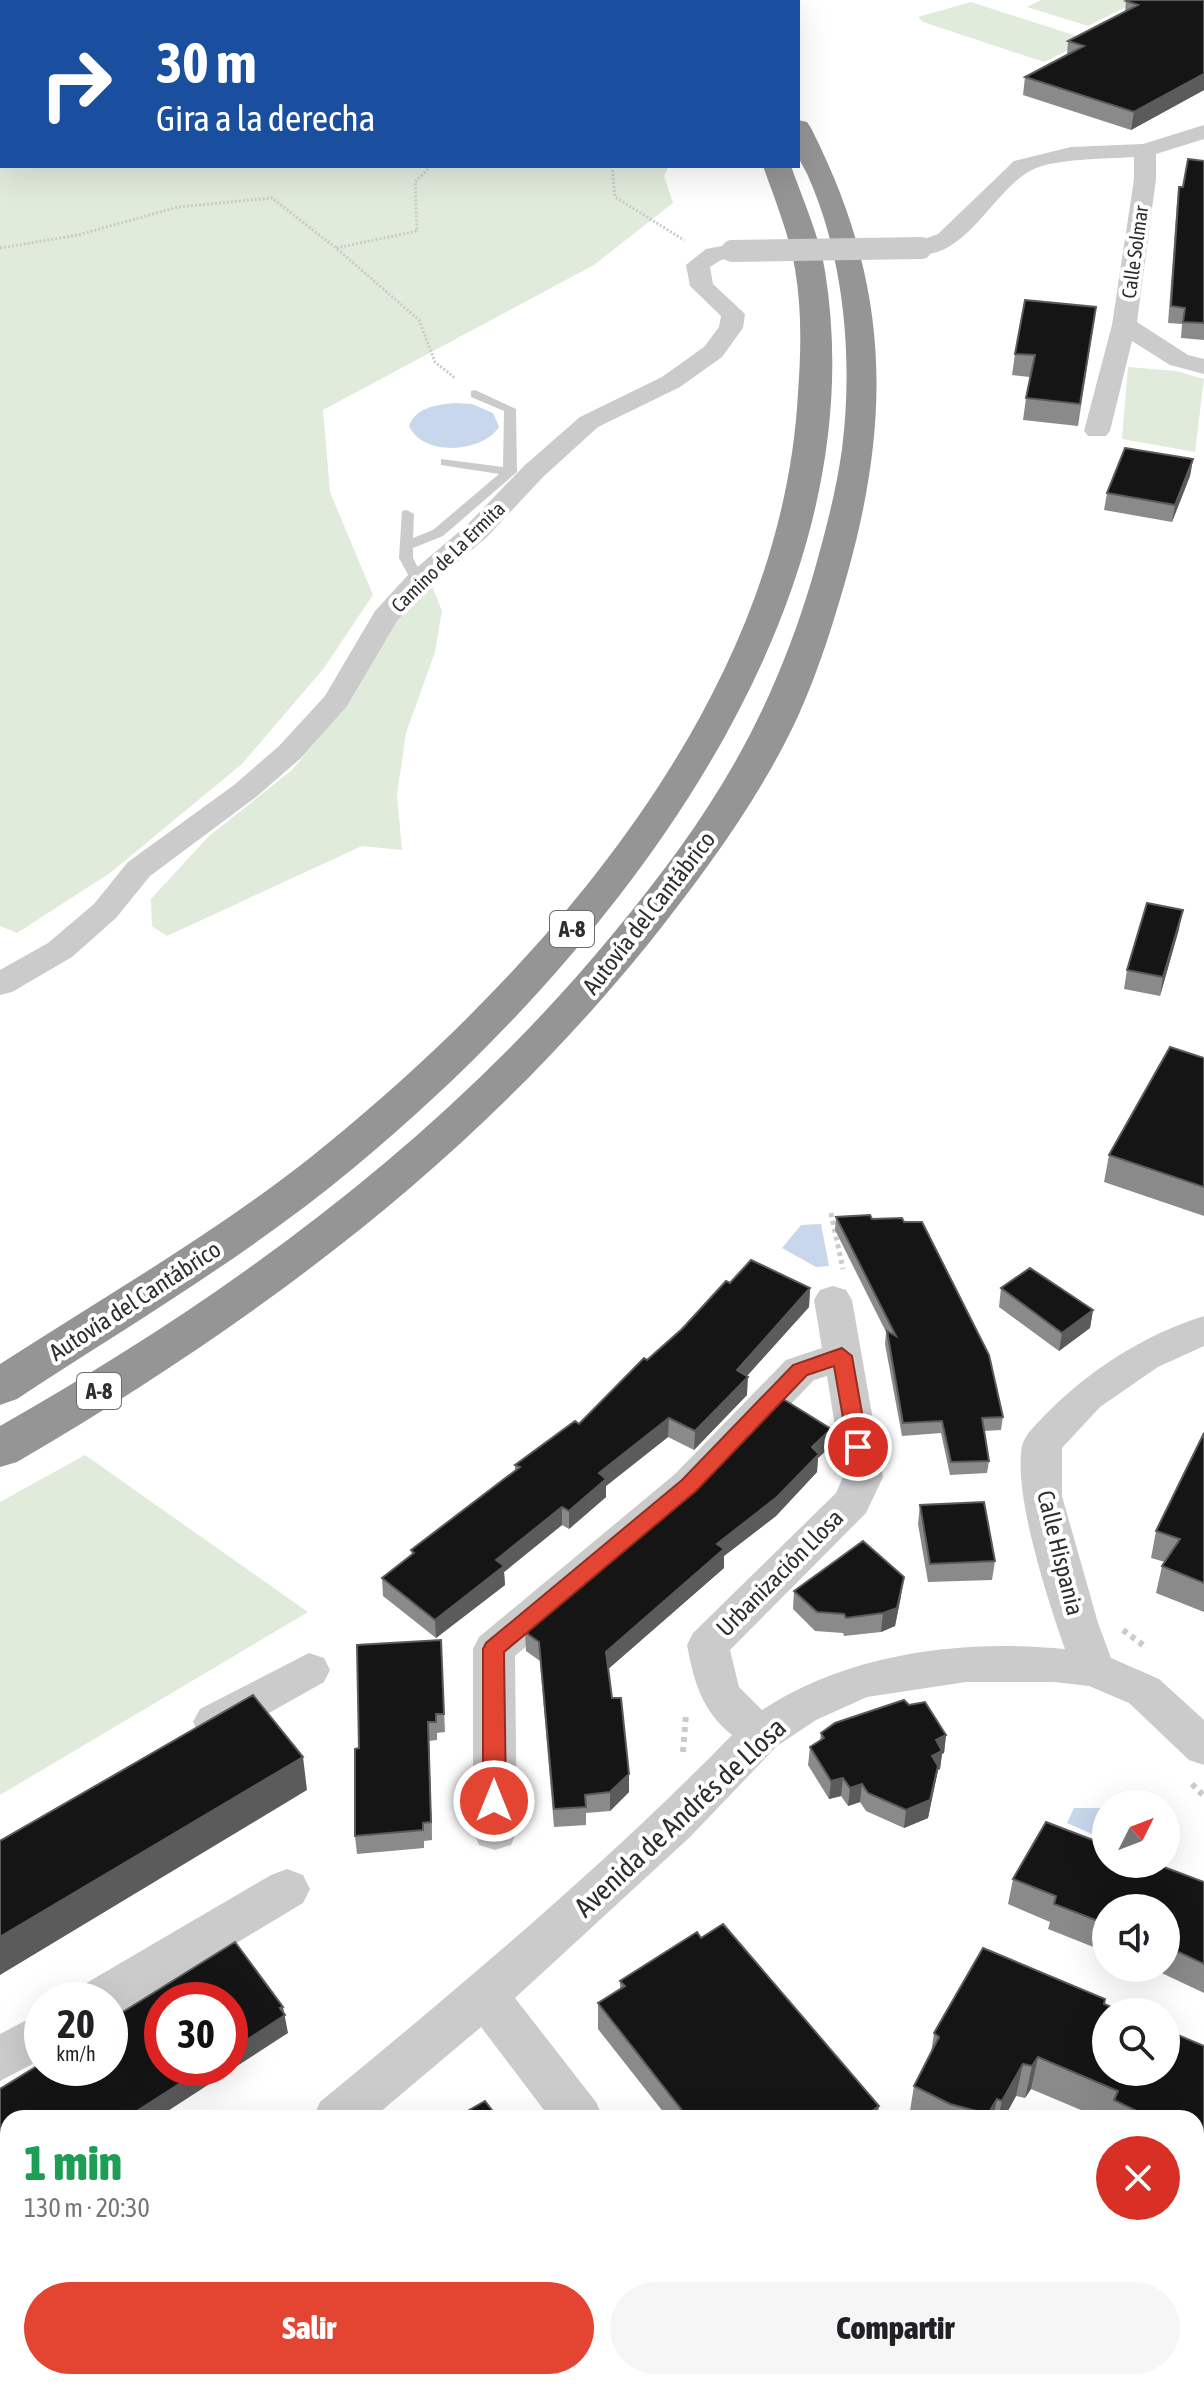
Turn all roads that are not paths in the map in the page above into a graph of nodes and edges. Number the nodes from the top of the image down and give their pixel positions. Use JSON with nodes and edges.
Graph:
{"nodes":[{"id":1,"x":800,"y":132,"type":"edge"},
{"id":2,"x":1204,"y":132,"type":"edge"},
{"id":3,"x":1145,"y":150,"type":"junction"},
{"id":4,"x":778,"y":168,"type":"edge"},
{"id":5,"x":1124,"y":325,"type":"junction"},
{"id":6,"x":1204,"y":367,"type":"edge"},
{"id":7,"x":475,"y":394,"type":"road end"},
{"id":8,"x":524,"y":396,"type":"dead end"},
{"id":9,"x":510,"y":409,"type":"junction"},
{"id":10,"x":1097,"y":431,"type":"dead end"},
{"id":11,"x":446,"y":462,"type":"dead end"},
{"id":12,"x":510,"y":472,"type":"junction"},
{"id":13,"x":407,"y":514,"type":"dead end"},
{"id":14,"x":406,"y":546,"type":"junction"},
{"id":15,"x":418,"y":581,"type":"junction"},
{"id":16,"x":0,"y":984,"type":"edge"},
{"id":17,"x":839,"y":1289,"type":"road end"},
{"id":18,"x":1204,"y":1330,"type":"edge"},
{"id":19,"x":842,"y":1356,"type":"junction"},
{"id":20,"x":0,"y":1387,"type":"edge"},
{"id":21,"x":0,"y":1449,"type":"edge"},
{"id":22,"x":1094,"y":1669,"type":"junction"},
{"id":23,"x":309,"y":1670,"type":"dead end"},
{"id":24,"x":762,"y":1733,"type":"junction"},
{"id":25,"x":174,"y":1744,"type":"edge"},
{"id":26,"x":1196,"y":1764,"type":"edge"},
{"id":27,"x":495,"y":1831,"type":"dead end"},
{"id":28,"x":287,"y":1889,"type":"dead end"},
{"id":29,"x":128,"y":1983,"type":"edge"},
{"id":30,"x":485,"y":1995,"type":"junction"},
{"id":31,"x":24,"y":2045,"type":"edge"},
{"id":32,"x":0,"y":2059,"type":"edge"},
{"id":33,"x":347,"y":2110,"type":"edge"},
{"id":34,"x":573,"y":2110,"type":"edge"}],
"edges":[{"from":1,"to":21,"type":"highway","name":"Autovía del Cantábrico","number":"A-8"},
{"from":2,"to":3,"type":"street"},
{"from":3,"to":5,"type":"street","name":"Calle Solmar"},
{"from":3,"to":15,"type":"street","name":"Camino de La Ermita","bridge":true},
{"from":4,"to":20,"type":"highway","name":"Autovía del Cantábrico","number":"A-8"},
{"from":5,"to":6,"type":"street","name":"Calle Solmar"},
{"from":5,"to":10,"type":"street"},
{"from":7,"to":9,"type":"lane"},
{"from":8,"to":9,"type":"lane"},
{"from":9,"to":12,"type":"lane"},
{"from":11,"to":12,"type":"lane"},
{"from":12,"to":14,"type":"lane"},
{"from":13,"to":14,"type":"lane"},
{"from":14,"to":15,"type":"lane"},
{"from":15,"to":16,"type":"street","name":"Camino de La Ermita"},
{"from":17,"to":19,"type":"street","name":"Urbanización Llosa"},
{"from":18,"to":22,"type":"street","name":"Calle Hispania"},
{"from":19,"to":24,"type":"street","name":"Urbanización Llosa"},
{"from":19,"to":27,"type":"street"},
{"from":22,"to":24,"type":"street","name":"Avenida de Andrés de Llosa"},
{"from":22,"to":26,"type":"street","name":"Avenida de Andrés de Llosa"},
{"from":23,"to":25,"type":"street"},
{"from":24,"to":30,"type":"street","name":"Avenida de Andrés de Llosa"},
{"from":28,"to":29,"type":"street"},
{"from":30,"to":33,"type":"street","name":"Avenida de Andrés de Llosa"},
{"from":30,"to":34,"type":"street"},
{"from":31,"to":32,"type":"street"}]}
